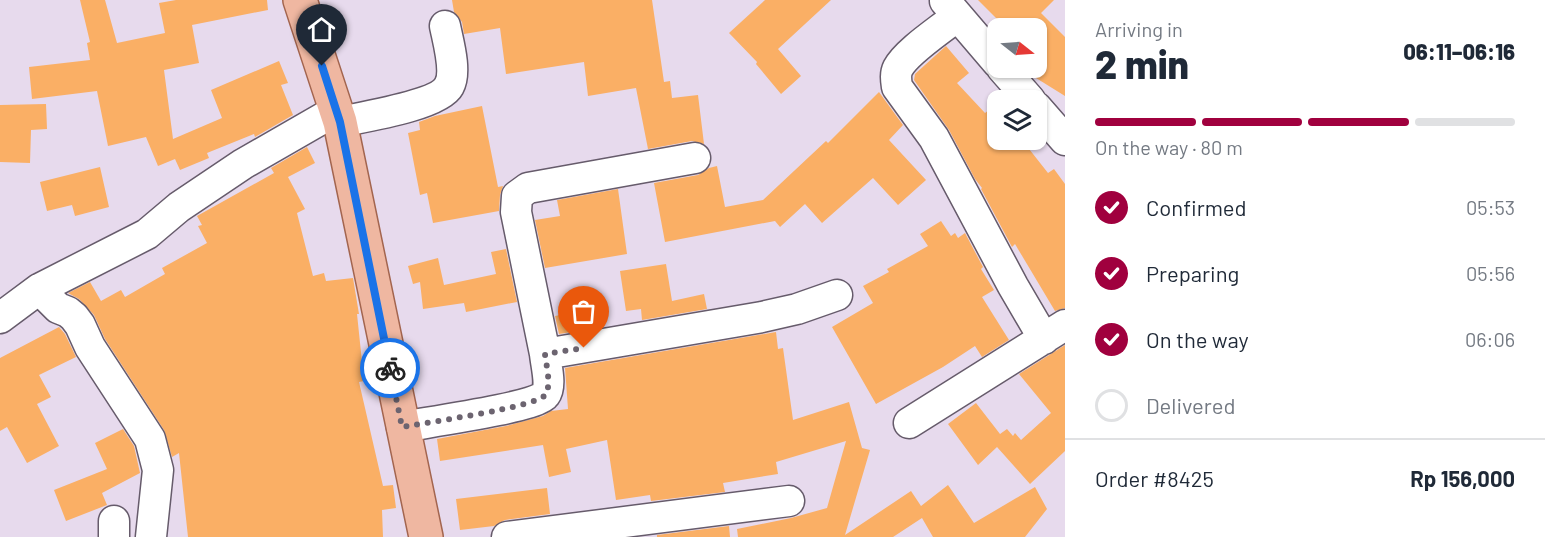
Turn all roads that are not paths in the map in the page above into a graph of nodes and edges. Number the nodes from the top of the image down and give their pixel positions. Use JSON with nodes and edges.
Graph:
{"nodes":[{"id":1,"x":300,"y":0,"type":"edge"},
{"id":2,"x":950,"y":8,"type":"edge"},
{"id":3,"x":445,"y":26,"type":"dead end"},
{"id":4,"x":987,"y":50,"type":"edge"},
{"id":5,"x":1011,"y":78,"type":"edge"},
{"id":6,"x":1021,"y":90,"type":"edge"},
{"id":7,"x":338,"y":116,"type":"junction"},
{"id":8,"x":1047,"y":120,"type":"edge"},
{"id":9,"x":1065,"y":140,"type":"edge"},
{"id":10,"x":694,"y":158,"type":"dead end"},
{"id":11,"x":39,"y":289,"type":"junction"},
{"id":12,"x":837,"y":295,"type":"dead end"},
{"id":13,"x":0,"y":318,"type":"edge"},
{"id":14,"x":1054,"y":332,"type":"edge"},
{"id":15,"x":545,"y":354,"type":"junction"},
{"id":16,"x":909,"y":423,"type":"dead end"},
{"id":17,"x":402,"y":427,"type":"junction"},
{"id":18,"x":789,"y":501,"type":"dead end"},
{"id":19,"x":151,"y":537,"type":"edge"},
{"id":20,"x":426,"y":537,"type":"edge"},
{"id":21,"x":507,"y":537,"type":"edge"}],
"edges":[{"from":1,"to":7,"type":"main road"},
{"from":2,"to":4,"type":"street"},
{"from":2,"to":14,"type":"street"},
{"from":3,"to":7,"type":"street"},
{"from":5,"to":6,"type":"street"},
{"from":7,"to":11,"type":"street"},
{"from":7,"to":17,"type":"main road"},
{"from":8,"to":9,"type":"street"},
{"from":10,"to":15,"type":"street"},
{"from":11,"to":13,"type":"street"},
{"from":11,"to":19,"type":"street"},
{"from":12,"to":15,"type":"street"},
{"from":14,"to":16,"type":"street"},
{"from":15,"to":17,"type":"street"},
{"from":17,"to":20,"type":"main road"},
{"from":18,"to":21,"type":"street"}]}
